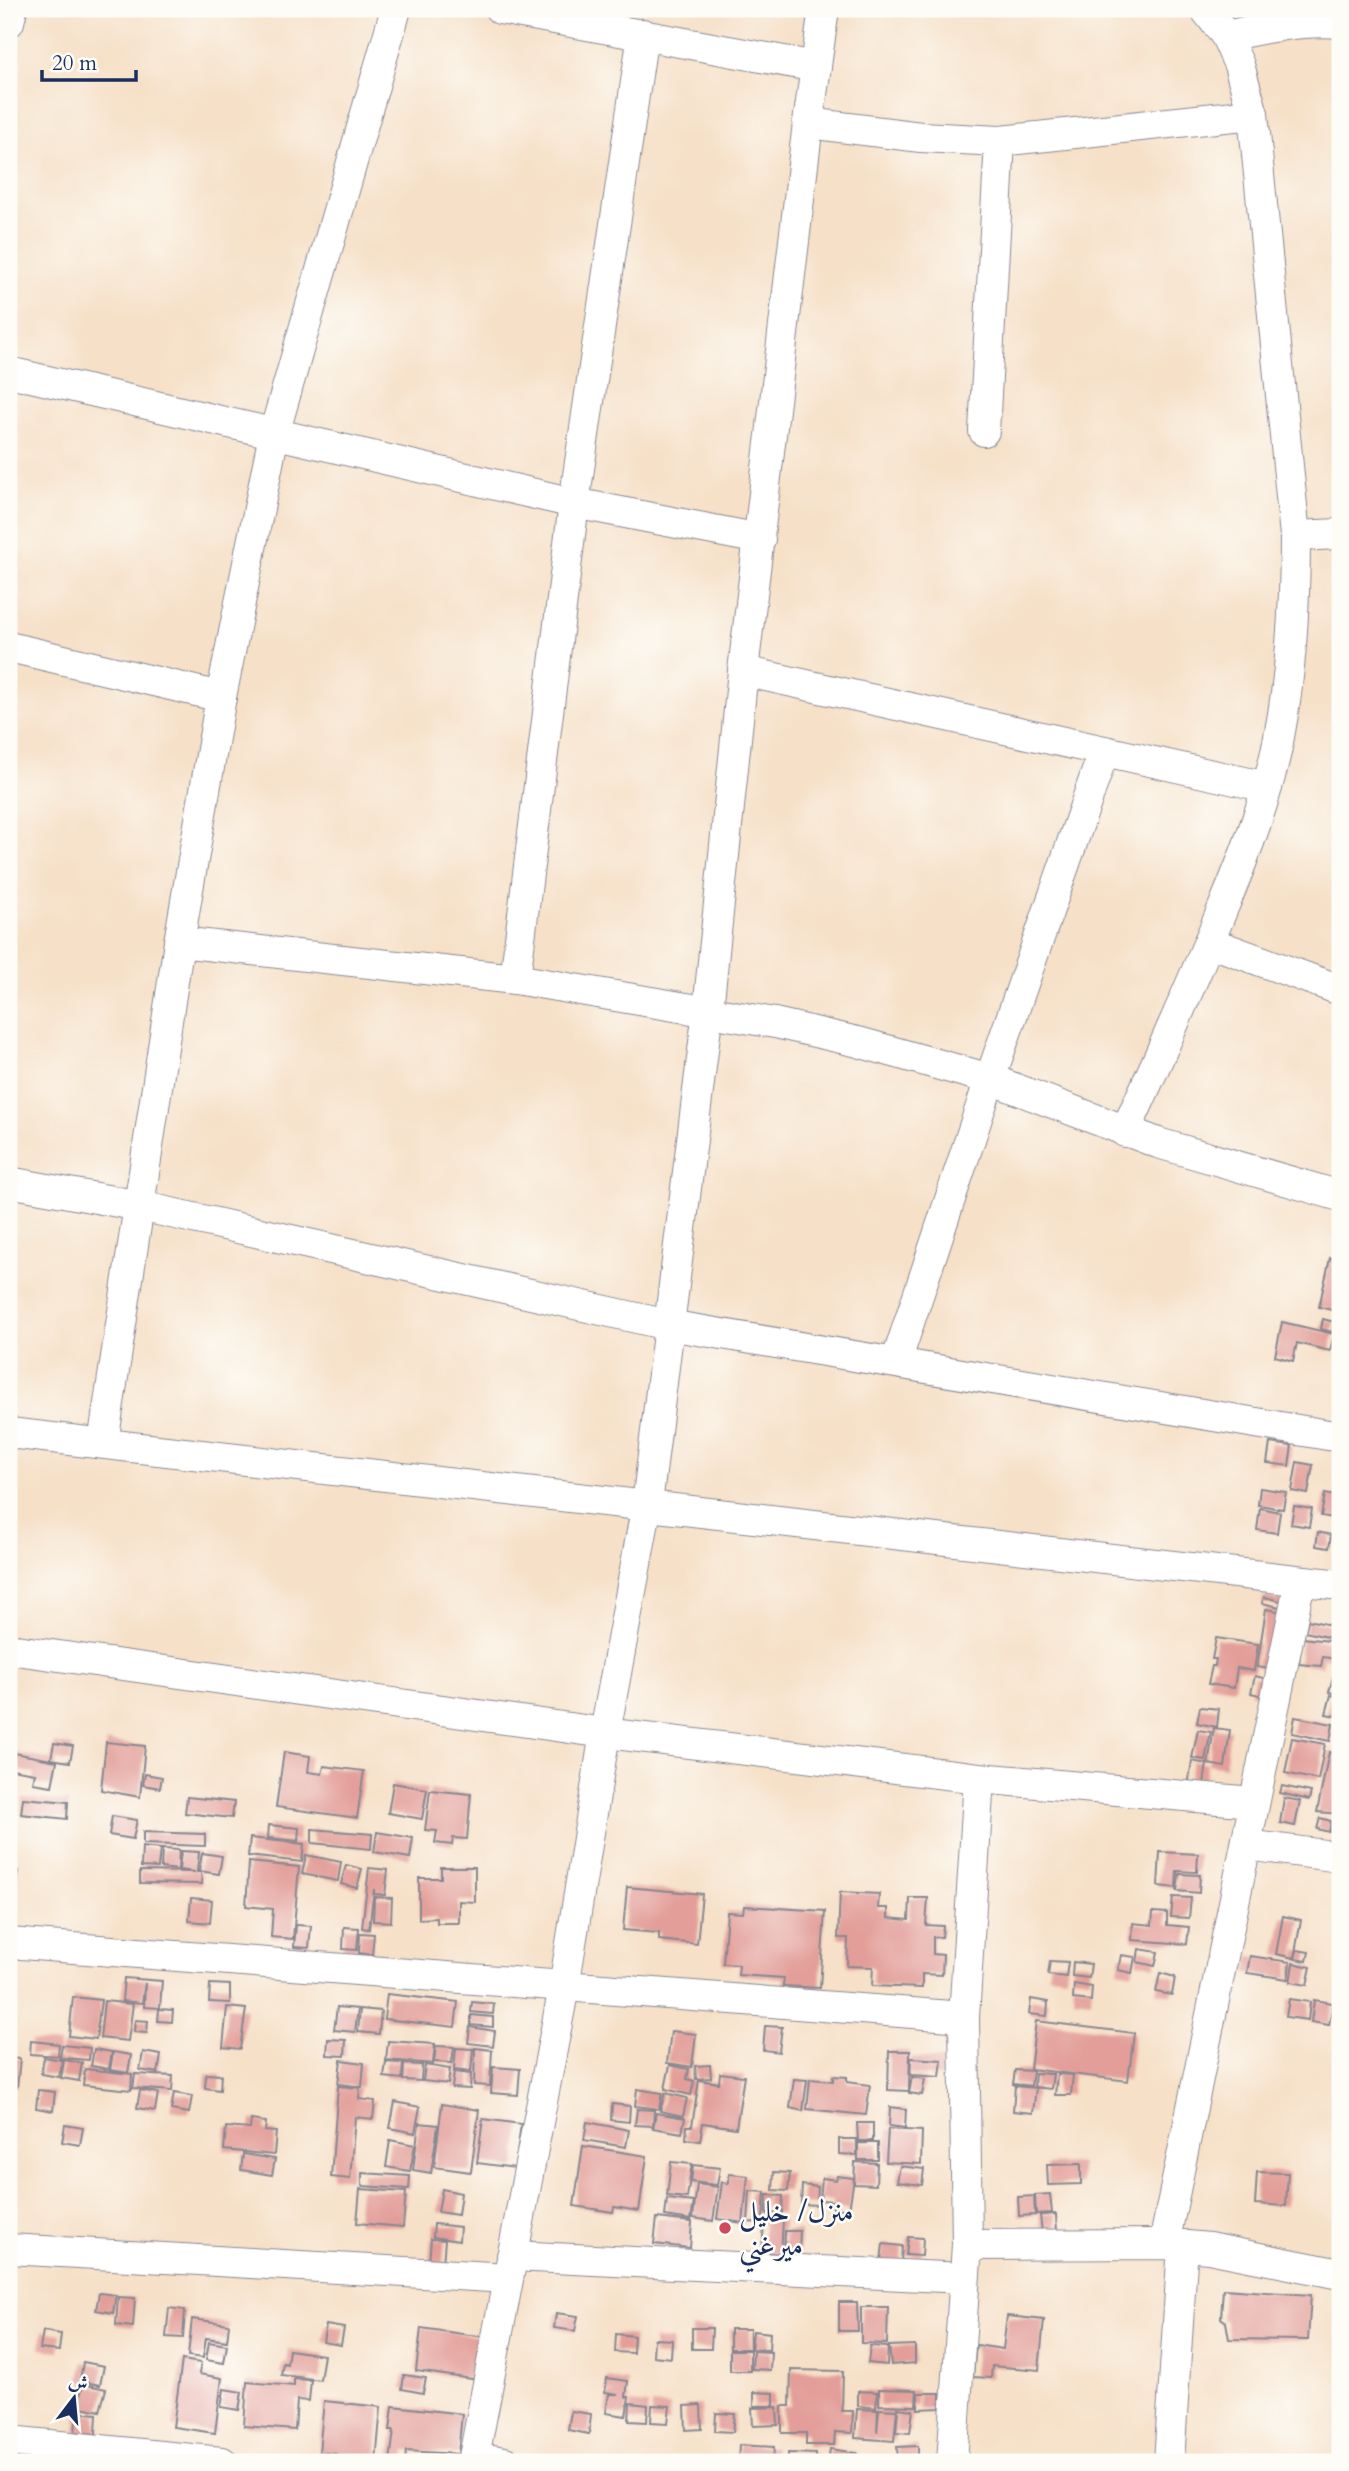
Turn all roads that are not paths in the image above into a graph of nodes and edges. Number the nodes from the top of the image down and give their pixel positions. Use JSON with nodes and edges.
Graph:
{"nodes":[{"id":1,"x":12,"y":9,"type":"edge"},
{"id":2,"x":396,"y":9,"type":"edge"},
{"id":3,"x":500,"y":9,"type":"edge"},
{"id":4,"x":824,"y":9,"type":"edge"},
{"id":5,"x":1205,"y":9,"type":"edge"},
{"id":6,"x":9,"y":22,"type":"edge"},
{"id":7,"x":1340,"y":23,"type":"edge"},
{"id":8,"x":643,"y":34,"type":"junction"},
{"id":9,"x":1226,"y":36,"type":"junction"},
{"id":10,"x":816,"y":67,"type":"junction"},
{"id":11,"x":1253,"y":114,"type":"junction"},
{"id":12,"x":808,"y":124,"type":"junction"},
{"id":13,"x":1000,"y":141,"type":"junction"},
{"id":14,"x":9,"y":372,"type":"edge"},
{"id":15,"x":984,"y":431,"type":"dead end"},
{"id":16,"x":274,"y":434,"type":"junction"},
{"id":17,"x":574,"y":503,"type":"junction"},
{"id":18,"x":1340,"y":534,"type":"edge"},
{"id":19,"x":1295,"y":536,"type":"junction"},
{"id":20,"x":760,"y":539,"type":"junction"},
{"id":21,"x":9,"y":647,"type":"edge"},
{"id":22,"x":743,"y":671,"type":"junction"},
{"id":23,"x":221,"y":697,"type":"junction"},
{"id":24,"x":1104,"y":751,"type":"junction"},
{"id":25,"x":1267,"y":787,"type":"junction"},
{"id":26,"x":178,"y":942,"type":"junction"},
{"id":27,"x":1209,"y":942,"type":"junction"},
{"id":28,"x":515,"y":979,"type":"junction"},
{"id":29,"x":1340,"y":990,"type":"edge"},
{"id":30,"x":708,"y":1010,"type":"junction"},
{"id":31,"x":990,"y":1079,"type":"junction"},
{"id":32,"x":1125,"y":1132,"type":"junction"},
{"id":33,"x":9,"y":1182,"type":"edge"},
{"id":34,"x":1340,"y":1196,"type":"edge"},
{"id":35,"x":139,"y":1206,"type":"junction"},
{"id":36,"x":668,"y":1325,"type":"junction"},
{"id":37,"x":896,"y":1362,"type":"junction"},
{"id":38,"x":9,"y":1433,"type":"edge"},
{"id":39,"x":1340,"y":1437,"type":"edge"},
{"id":40,"x":103,"y":1443,"type":"junction"},
{"id":41,"x":647,"y":1504,"type":"junction"},
{"id":42,"x":1300,"y":1581,"type":"junction"},
{"id":43,"x":1340,"y":1585,"type":"edge"},
{"id":44,"x":9,"y":1649,"type":"edge"},
{"id":45,"x":605,"y":1733,"type":"junction"},
{"id":46,"x":979,"y":1778,"type":"junction"},
{"id":47,"x":1253,"y":1802,"type":"junction"},
{"id":48,"x":1247,"y":1845,"type":"junction"},
{"id":49,"x":1340,"y":1857,"type":"edge"},
{"id":50,"x":9,"y":1943,"type":"edge"},
{"id":51,"x":565,"y":1987,"type":"junction"},
{"id":52,"x":964,"y":2017,"type":"junction"},
{"id":53,"x":1173,"y":2244,"type":"junction"},
{"id":54,"x":967,"y":2245,"type":"junction"},
{"id":55,"x":9,"y":2249,"type":"edge"},
{"id":56,"x":510,"y":2267,"type":"junction"},
{"id":57,"x":1340,"y":2274,"type":"edge"},
{"id":58,"x":964,"y":2278,"type":"junction"},
{"id":59,"x":9,"y":2441,"type":"edge"},
{"id":60,"x":473,"y":2460,"type":"edge"},
{"id":61,"x":222,"y":2462,"type":"edge"},
{"id":62,"x":505,"y":2462,"type":"edge"},
{"id":63,"x":952,"y":2462,"type":"edge"},
{"id":64,"x":1169,"y":2462,"type":"edge"}],
"edges":[{"from":1,"to":6,"type":"street"},
{"from":2,"to":16,"type":"street"},
{"from":3,"to":8,"type":"street"},
{"from":4,"to":10,"type":"street"},
{"from":5,"to":9,"type":"street"},
{"from":7,"to":9,"type":"street"},
{"from":8,"to":10,"type":"street"},
{"from":8,"to":17,"type":"street"},
{"from":9,"to":11,"type":"street"},
{"from":10,"to":12,"type":"street"},
{"from":11,"to":13,"type":"street"},
{"from":11,"to":19,"type":"street"},
{"from":12,"to":13,"type":"street"},
{"from":12,"to":20,"type":"street"},
{"from":13,"to":15,"type":"street"},
{"from":14,"to":16,"type":"street"},
{"from":16,"to":17,"type":"street"},
{"from":16,"to":23,"type":"street"},
{"from":17,"to":20,"type":"street"},
{"from":17,"to":28,"type":"street"},
{"from":18,"to":19,"type":"street"},
{"from":19,"to":25,"type":"street"},
{"from":20,"to":22,"type":"street"},
{"from":21,"to":23,"type":"street"},
{"from":22,"to":24,"type":"street"},
{"from":22,"to":30,"type":"street"},
{"from":23,"to":26,"type":"street"},
{"from":24,"to":25,"type":"street"},
{"from":24,"to":31,"type":"street"},
{"from":25,"to":27,"type":"street"},
{"from":26,"to":28,"type":"street"},
{"from":26,"to":35,"type":"street"},
{"from":27,"to":29,"type":"street"},
{"from":27,"to":32,"type":"street"},
{"from":28,"to":30,"type":"street"},
{"from":30,"to":31,"type":"street"},
{"from":30,"to":36,"type":"street"},
{"from":31,"to":32,"type":"street"},
{"from":31,"to":37,"type":"street"},
{"from":32,"to":34,"type":"street"},
{"from":33,"to":35,"type":"street"},
{"from":35,"to":36,"type":"street"},
{"from":35,"to":40,"type":"street"},
{"from":36,"to":37,"type":"street"},
{"from":36,"to":41,"type":"street"},
{"from":37,"to":39,"type":"street"},
{"from":38,"to":40,"type":"street"},
{"from":40,"to":41,"type":"street"},
{"from":41,"to":42,"type":"street"},
{"from":41,"to":45,"type":"street"},
{"from":42,"to":43,"type":"street"},
{"from":42,"to":47,"type":"street"},
{"from":44,"to":45,"type":"street"},
{"from":45,"to":46,"type":"street"},
{"from":45,"to":51,"type":"street"},
{"from":46,"to":47,"type":"street"},
{"from":46,"to":52,"type":"street"},
{"from":47,"to":48,"type":"street"},
{"from":48,"to":49,"type":"street"},
{"from":48,"to":53,"type":"street"},
{"from":50,"to":51,"type":"street"},
{"from":51,"to":52,"type":"street"},
{"from":51,"to":56,"type":"street"},
{"from":52,"to":54,"type":"street"},
{"from":53,"to":54,"type":"street"},
{"from":53,"to":57,"type":"street"},
{"from":53,"to":64,"type":"street"},
{"from":54,"to":58,"type":"street"},
{"from":55,"to":56,"type":"street"},
{"from":56,"to":58,"type":"street"},
{"from":56,"to":60,"type":"street"},
{"from":58,"to":63,"type":"street"},
{"from":59,"to":61,"type":"street"},
{"from":60,"to":62,"type":"street"}]}
